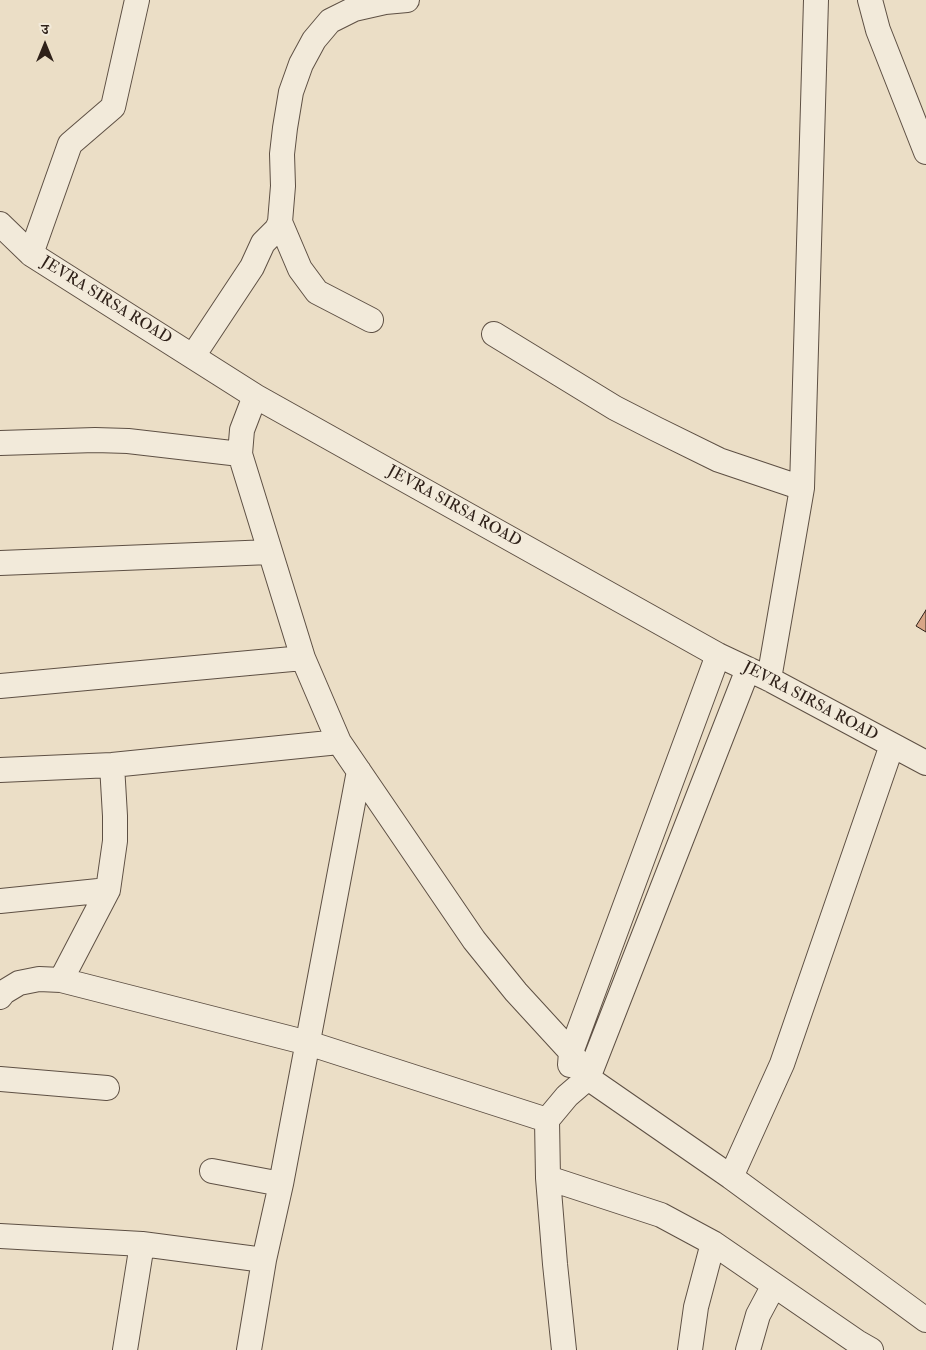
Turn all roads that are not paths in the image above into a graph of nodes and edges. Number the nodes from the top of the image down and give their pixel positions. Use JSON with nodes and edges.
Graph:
{"nodes":[{"id":1,"x":137,"y":0,"type":"edge"},
{"id":2,"x":407,"y":0,"type":"edge"},
{"id":3,"x":816,"y":0,"type":"edge"},
{"id":4,"x":870,"y":0,"type":"edge"},
{"id":5,"x":926,"y":152,"type":"edge"},
{"id":6,"x":280,"y":222,"type":"junction"},
{"id":7,"x":0,"y":224,"type":"edge"},
{"id":8,"x":31,"y":254,"type":"junction"},
{"id":9,"x":370,"y":320,"type":"dead end"},
{"id":10,"x":494,"y":334,"type":"dead end"},
{"id":11,"x":193,"y":356,"type":"junction"},
{"id":12,"x":255,"y":396,"type":"junction"},
{"id":13,"x":0,"y":443,"type":"edge"},
{"id":14,"x":240,"y":454,"type":"junction"},
{"id":15,"x":802,"y":488,"type":"junction"},
{"id":16,"x":270,"y":552,"type":"junction"},
{"id":17,"x":0,"y":562,"type":"edge"},
{"id":18,"x":718,"y":655,"type":"junction"},
{"id":19,"x":303,"y":658,"type":"junction"},
{"id":20,"x":748,"y":669,"type":"junction"},
{"id":21,"x":769,"y":679,"type":"junction"},
{"id":22,"x":0,"y":686,"type":"edge"},
{"id":23,"x":339,"y":742,"type":"junction"},
{"id":24,"x":892,"y":745,"type":"junction"},
{"id":25,"x":926,"y":762,"type":"edge"},
{"id":26,"x":112,"y":765,"type":"junction"},
{"id":27,"x":0,"y":770,"type":"edge"},
{"id":28,"x":359,"y":770,"type":"junction"},
{"id":29,"x":108,"y":890,"type":"junction"},
{"id":30,"x":0,"y":901,"type":"edge"},
{"id":31,"x":61,"y":980,"type":"junction"},
{"id":32,"x":0,"y":997,"type":"edge"},
{"id":33,"x":308,"y":1043,"type":"junction"},
{"id":34,"x":571,"y":1052,"type":"junction"},
{"id":35,"x":588,"y":1078,"type":"junction"},
{"id":36,"x":0,"y":1079,"type":"edge"},
{"id":37,"x":107,"y":1088,"type":"dead end"},
{"id":38,"x":567,"y":1096,"type":"junction"},
{"id":39,"x":547,"y":1120,"type":"junction"},
{"id":40,"x":212,"y":1171,"type":"dead end"},
{"id":41,"x":731,"y":1177,"type":"junction"},
{"id":42,"x":548,"y":1178,"type":"junction"},
{"id":43,"x":281,"y":1184,"type":"junction"},
{"id":44,"x":0,"y":1236,"type":"edge"},
{"id":45,"x":713,"y":1243,"type":"junction"},
{"id":46,"x":142,"y":1244,"type":"junction"},
{"id":47,"x":264,"y":1260,"type":"junction"},
{"id":48,"x":774,"y":1286,"type":"junction"},
{"id":49,"x":926,"y":1320,"type":"edge"},
{"id":50,"x":861,"y":1347,"type":"edge"},
{"id":51,"x":125,"y":1350,"type":"edge"},
{"id":52,"x":248,"y":1350,"type":"edge"},
{"id":53,"x":564,"y":1350,"type":"edge"},
{"id":54,"x":690,"y":1350,"type":"edge"},
{"id":55,"x":748,"y":1350,"type":"edge"}],
"edges":[{"from":1,"to":8,"type":"street"},
{"from":2,"to":6,"type":"street"},
{"from":3,"to":15,"type":"street"},
{"from":4,"to":5,"type":"street"},
{"from":6,"to":9,"type":"street"},
{"from":6,"to":11,"type":"street"},
{"from":7,"to":8,"type":"street","name":"JEVRA SIRSA ROAD"},
{"from":8,"to":11,"type":"street","name":"JEVRA SIRSA ROAD"},
{"from":10,"to":15,"type":"street"},
{"from":11,"to":12,"type":"street","name":"JEVRA SIRSA ROAD"},
{"from":12,"to":14,"type":"street"},
{"from":12,"to":18,"type":"street","name":"JEVRA SIRSA ROAD"},
{"from":13,"to":14,"type":"street"},
{"from":14,"to":16,"type":"street"},
{"from":15,"to":21,"type":"street"},
{"from":16,"to":17,"type":"street"},
{"from":16,"to":19,"type":"street"},
{"from":18,"to":20,"type":"street","name":"JEVRA SIRSA ROAD"},
{"from":18,"to":34,"type":"street"},
{"from":19,"to":22,"type":"street"},
{"from":19,"to":23,"type":"street"},
{"from":20,"to":21,"type":"street","name":"JEVRA SIRSA ROAD"},
{"from":20,"to":35,"type":"street"},
{"from":21,"to":24,"type":"street","name":"JEVRA SIRSA ROAD"},
{"from":23,"to":26,"type":"street"},
{"from":23,"to":28,"type":"street"},
{"from":24,"to":25,"type":"street","name":"JEVRA SIRSA ROAD"},
{"from":24,"to":41,"type":"street"},
{"from":26,"to":27,"type":"street"},
{"from":26,"to":29,"type":"street"},
{"from":28,"to":33,"type":"street"},
{"from":28,"to":34,"type":"street"},
{"from":29,"to":30,"type":"street"},
{"from":29,"to":31,"type":"street"},
{"from":31,"to":32,"type":"street"},
{"from":31,"to":33,"type":"street"},
{"from":33,"to":39,"type":"street"},
{"from":33,"to":43,"type":"street"},
{"from":34,"to":35,"type":"street"},
{"from":34,"to":38,"type":"street"},
{"from":35,"to":38,"type":"street"},
{"from":35,"to":41,"type":"street"},
{"from":36,"to":37,"type":"street"},
{"from":38,"to":39,"type":"street"},
{"from":39,"to":42,"type":"street"},
{"from":40,"to":43,"type":"street"},
{"from":41,"to":49,"type":"street"},
{"from":42,"to":45,"type":"street"},
{"from":42,"to":53,"type":"street"},
{"from":43,"to":47,"type":"street"},
{"from":44,"to":46,"type":"street"},
{"from":45,"to":48,"type":"street"},
{"from":45,"to":54,"type":"street"},
{"from":46,"to":47,"type":"street"},
{"from":46,"to":51,"type":"street"},
{"from":47,"to":52,"type":"street"},
{"from":48,"to":50,"type":"street"},
{"from":48,"to":55,"type":"street"}]}
